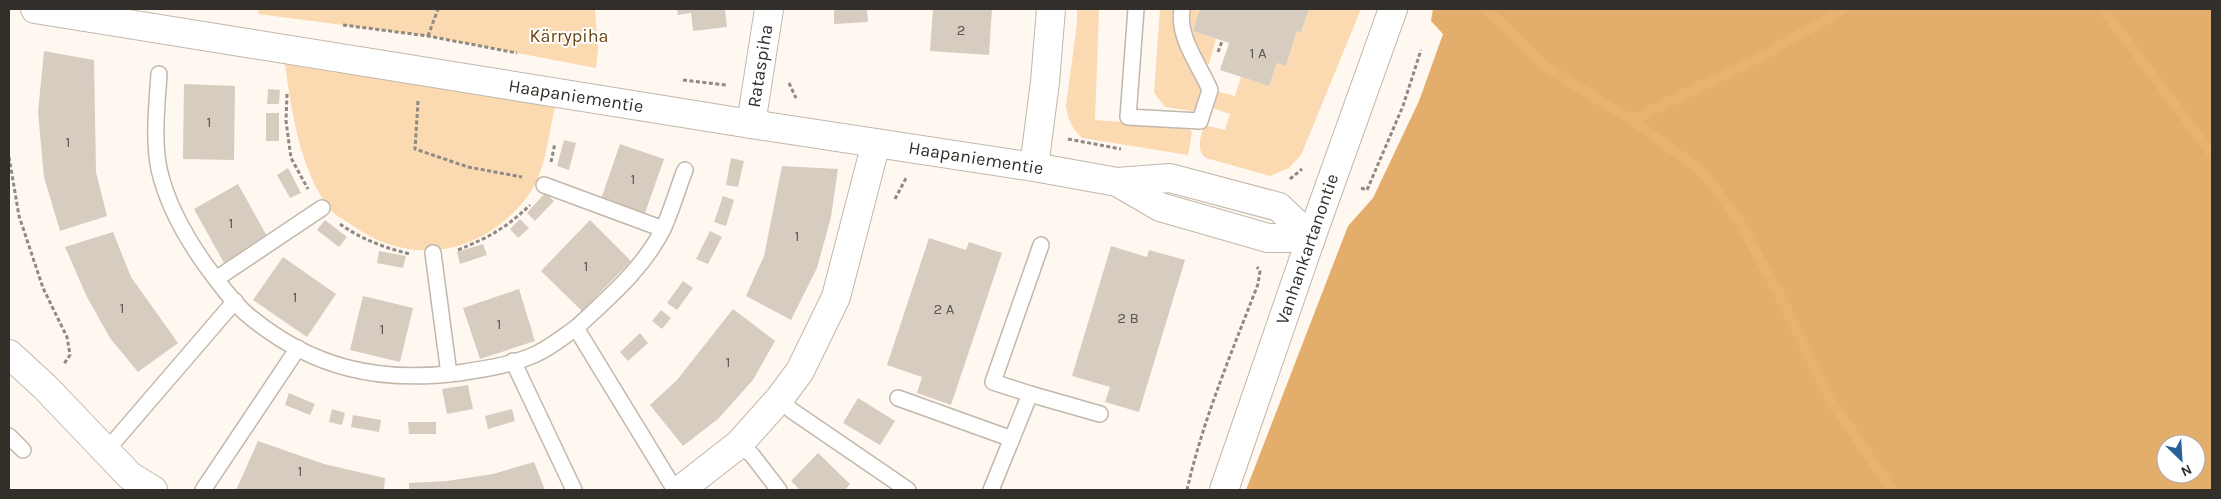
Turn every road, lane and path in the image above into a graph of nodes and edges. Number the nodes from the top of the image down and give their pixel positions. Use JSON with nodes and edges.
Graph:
{"nodes":[{"id":1,"x":35,"y":9,"type":"edge"},
{"id":2,"x":438,"y":9,"type":"edge"},
{"id":3,"x":769,"y":9,"type":"edge"},
{"id":4,"x":1052,"y":9,"type":"edge"},
{"id":5,"x":1136,"y":9,"type":"edge"},
{"id":6,"x":1182,"y":9,"type":"edge"},
{"id":7,"x":1393,"y":9,"type":"edge"},
{"id":8,"x":97,"y":13,"type":"edge"},
{"id":9,"x":428,"y":36,"type":"dead end"},
{"id":10,"x":159,"y":74,"type":"dead end"},
{"id":11,"x":287,"y":94,"type":"dead end"},
{"id":12,"x":419,"y":94,"type":"dead end"},
{"id":13,"x":751,"y":124,"type":"junction"},
{"id":14,"x":555,"y":143,"type":"dead end"},
{"id":15,"x":876,"y":143,"type":"junction"},
{"id":16,"x":9,"y":157,"type":"edge"},
{"id":17,"x":1034,"y":166,"type":"junction"},
{"id":18,"x":1304,"y":167,"type":"dead end"},
{"id":19,"x":685,"y":170,"type":"dead end"},
{"id":20,"x":10,"y":171,"type":"edge"},
{"id":21,"x":1118,"y":182,"type":"junction"},
{"id":22,"x":545,"y":183,"type":"junction"},
{"id":23,"x":1264,"y":203,"type":"junction"},
{"id":24,"x":322,"y":208,"type":"junction"},
{"id":25,"x":663,"y":229,"type":"junction"},
{"id":26,"x":1253,"y":234,"type":"junction"},
{"id":27,"x":1311,"y":238,"type":"junction"},
{"id":28,"x":1041,"y":245,"type":"dead end"},
{"id":29,"x":433,"y":253,"type":"junction"},
{"id":30,"x":216,"y":279,"type":"junction"},
{"id":31,"x":235,"y":301,"type":"junction"},
{"id":32,"x":576,"y":328,"type":"junction"},
{"id":33,"x":298,"y":348,"type":"junction"},
{"id":34,"x":9,"y":354,"type":"edge"},
{"id":35,"x":514,"y":361,"type":"junction"},
{"id":36,"x":448,"y":374,"type":"junction"},
{"id":37,"x":44,"y":387,"type":"junction"},
{"id":38,"x":1030,"y":394,"type":"junction"},
{"id":39,"x":780,"y":398,"type":"junction"},
{"id":40,"x":898,"y":398,"type":"dead end"},
{"id":41,"x":1100,"y":414,"type":"dead end"},
{"id":42,"x":9,"y":436,"type":"edge"},
{"id":43,"x":1012,"y":439,"type":"junction"},
{"id":44,"x":739,"y":444,"type":"junction"},
{"id":45,"x":23,"y":450,"type":"dead end"},
{"id":46,"x":106,"y":451,"type":"junction"},
{"id":47,"x":153,"y":490,"type":"edge"},
{"id":48,"x":203,"y":490,"type":"edge"},
{"id":49,"x":574,"y":490,"type":"edge"},
{"id":50,"x":675,"y":490,"type":"edge"},
{"id":51,"x":680,"y":490,"type":"edge"},
{"id":52,"x":779,"y":490,"type":"edge"},
{"id":53,"x":908,"y":490,"type":"edge"},
{"id":54,"x":991,"y":490,"type":"edge"},
{"id":55,"x":1187,"y":490,"type":"edge"},
{"id":56,"x":1224,"y":490,"type":"edge"}],
"edges":[{"from":1,"to":8,"type":"street","name":"Haapaniementie"},
{"from":2,"to":9,"type":"path"},
{"from":3,"to":13,"type":"street","name":"Rataspiha"},
{"from":4,"to":17,"type":"street"},
{"from":5,"to":6,"type":"lane"},
{"from":7,"to":27,"type":"street","name":"Vanhankartanontie"},
{"from":8,"to":13,"type":"street","name":"Haapaniementie"},
{"from":10,"to":30,"type":"lane"},
{"from":11,"to":24,"type":"path"},
{"from":12,"to":22,"type":"path"},
{"from":13,"to":15,"type":"street","name":"Haapaniementie"},
{"from":14,"to":22,"type":"path"},
{"from":15,"to":17,"type":"street","name":"Haapaniementie"},
{"from":15,"to":39,"type":"street"},
{"from":16,"to":20,"type":"path"},
{"from":17,"to":21,"type":"street","name":"Haapaniementie"},
{"from":18,"to":23,"type":"path"},
{"from":19,"to":25,"type":"lane"},
{"from":20,"to":37,"type":"path"},
{"from":21,"to":23,"type":"street","name":"Haapaniementie"},
{"from":21,"to":26,"type":"street","name":"Haapaniementie"},
{"from":22,"to":25,"type":"lane"},
{"from":22,"to":29,"type":"path"},
{"from":23,"to":27,"type":"street","name":"Haapaniementie"},
{"from":24,"to":29,"type":"path"},
{"from":24,"to":30,"type":"lane"},
{"from":25,"to":32,"type":"lane"},
{"from":26,"to":27,"type":"street","name":"Haapaniementie"},
{"from":26,"to":55,"type":"path"},
{"from":27,"to":56,"type":"street","name":"Vanhankartanontie"},
{"from":28,"to":38,"type":"lane"},
{"from":29,"to":36,"type":"lane"},
{"from":30,"to":31,"type":"lane"},
{"from":31,"to":33,"type":"lane"},
{"from":31,"to":46,"type":"lane"},
{"from":32,"to":35,"type":"lane"},
{"from":32,"to":50,"type":"lane"},
{"from":33,"to":36,"type":"lane"},
{"from":33,"to":48,"type":"lane"},
{"from":34,"to":37,"type":"street"},
{"from":35,"to":36,"type":"lane"},
{"from":35,"to":49,"type":"lane"},
{"from":37,"to":46,"type":"street"},
{"from":38,"to":41,"type":"lane"},
{"from":38,"to":43,"type":"lane"},
{"from":39,"to":44,"type":"street"},
{"from":39,"to":53,"type":"lane"},
{"from":40,"to":43,"type":"lane"},
{"from":42,"to":45,"type":"lane"},
{"from":43,"to":54,"type":"lane"},
{"from":44,"to":51,"type":"street"},
{"from":44,"to":52,"type":"lane"},
{"from":46,"to":47,"type":"street"}]}
